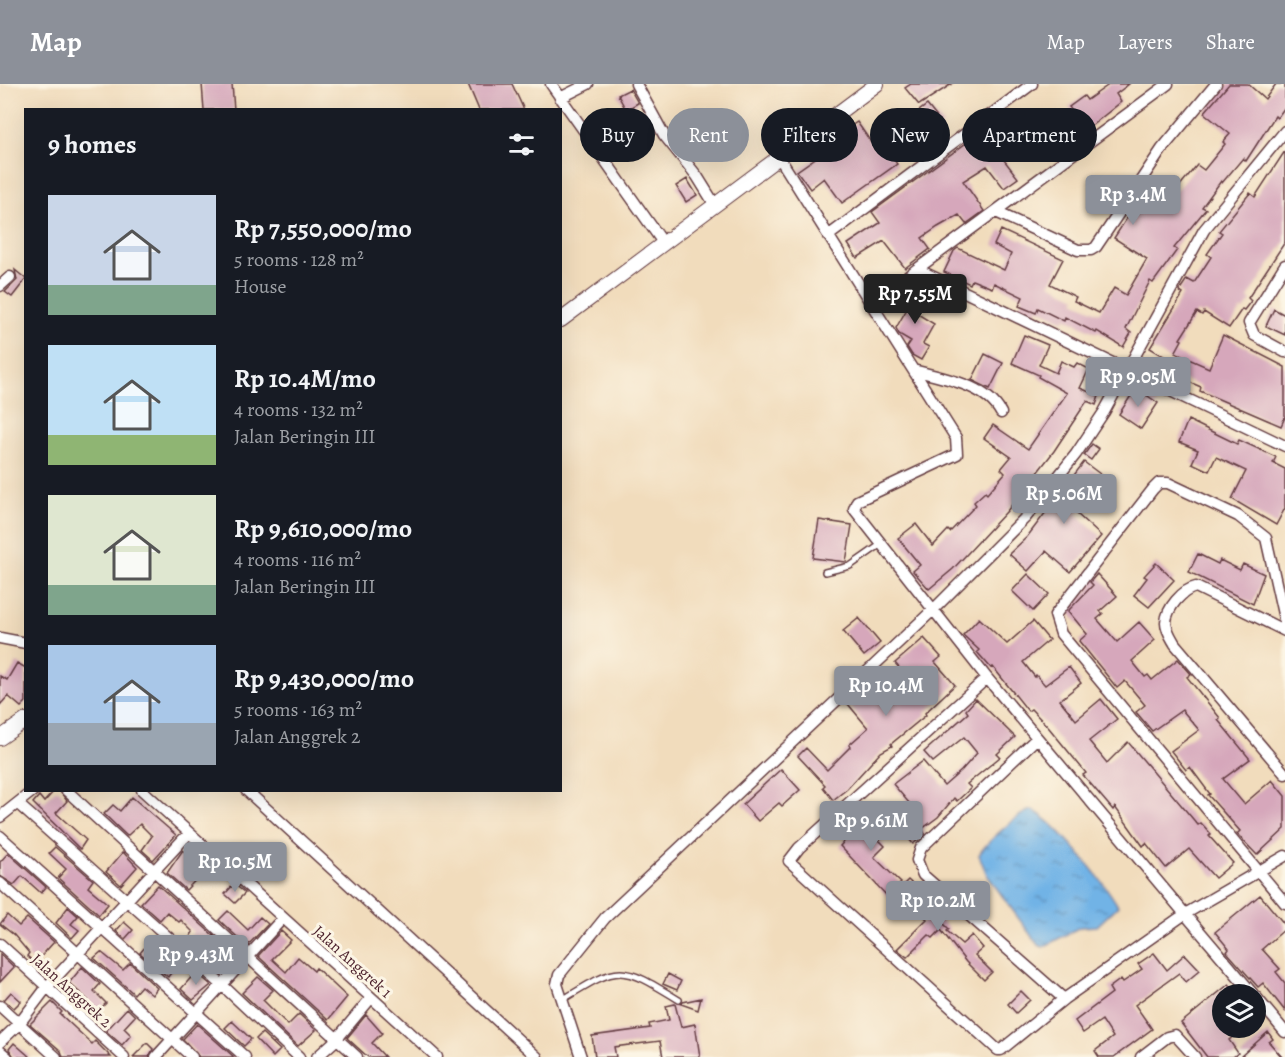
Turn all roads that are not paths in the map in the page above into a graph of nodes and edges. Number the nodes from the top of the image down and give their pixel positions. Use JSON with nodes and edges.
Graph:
{"nodes":[{"id":1,"x":551,"y":84,"type":"edge"},
{"id":2,"x":588,"y":84,"type":"edge"},
{"id":3,"x":636,"y":84,"type":"edge"},
{"id":4,"x":877,"y":84,"type":"edge"},
{"id":5,"x":1032,"y":84,"type":"edge"},
{"id":6,"x":1168,"y":84,"type":"edge"},
{"id":7,"x":1216,"y":84,"type":"edge"},
{"id":8,"x":560,"y":98,"type":"junction"},
{"id":9,"x":845,"y":108,"type":"edge"},
{"id":10,"x":1285,"y":131,"type":"edge"},
{"id":11,"x":772,"y":162,"type":"edge"},
{"id":12,"x":782,"y":162,"type":"edge"},
{"id":13,"x":715,"y":205,"type":"junction"},
{"id":14,"x":996,"y":212,"type":"junction"},
{"id":15,"x":828,"y":236,"type":"junction"},
{"id":16,"x":664,"y":244,"type":"junction"},
{"id":17,"x":1285,"y":265,"type":"edge"},
{"id":18,"x":917,"y":269,"type":"junction"},
{"id":19,"x":10,"y":277,"type":"dead end"},
{"id":20,"x":0,"y":286,"type":"edge"},
{"id":21,"x":872,"y":305,"type":"junction"},
{"id":22,"x":562,"y":319,"type":"edge"},
{"id":23,"x":1285,"y":352,"type":"edge"},
{"id":24,"x":1127,"y":369,"type":"junction"},
{"id":25,"x":913,"y":370,"type":"junction"},
{"id":26,"x":1001,"y":413,"type":"dead end"},
{"id":27,"x":1285,"y":446,"type":"edge"},
{"id":28,"x":880,"y":545,"type":"junction"},
{"id":29,"x":825,"y":572,"type":"dead end"},
{"id":30,"x":933,"y":610,"type":"junction"},
{"id":31,"x":1285,"y":622,"type":"edge"},
{"id":32,"x":1285,"y":630,"type":"edge"},
{"id":33,"x":0,"y":638,"type":"edge"},
{"id":34,"x":24,"y":643,"type":"edge"},
{"id":35,"x":987,"y":678,"type":"junction"},
{"id":36,"x":24,"y":721,"type":"edge"},
{"id":37,"x":0,"y":738,"type":"edge"},
{"id":38,"x":1037,"y":738,"type":"junction"},
{"id":39,"x":1285,"y":774,"type":"edge"},
{"id":40,"x":32,"y":792,"type":"edge"},
{"id":41,"x":68,"y":792,"type":"edge"},
{"id":42,"x":144,"y":792,"type":"edge"},
{"id":43,"x":248,"y":792,"type":"edge"},
{"id":44,"x":18,"y":804,"type":"junction"},
{"id":45,"x":0,"y":817,"type":"edge"},
{"id":46,"x":189,"y":833,"type":"junction"},
{"id":47,"x":0,"y":836,"type":"edge"},
{"id":48,"x":1285,"y":856,"type":"edge"},
{"id":49,"x":153,"y":872,"type":"junction"},
{"id":50,"x":1257,"y":872,"type":"junction"},
{"id":51,"x":0,"y":883,"type":"edge"},
{"id":52,"x":127,"y":902,"type":"junction"},
{"id":53,"x":1285,"y":903,"type":"edge"},
{"id":54,"x":1185,"y":914,"type":"junction"},
{"id":55,"x":283,"y":918,"type":"junction"},
{"id":56,"x":102,"y":927,"type":"junction"},
{"id":57,"x":0,"y":944,"type":"edge"},
{"id":58,"x":78,"y":954,"type":"junction"},
{"id":59,"x":248,"y":958,"type":"junction"},
{"id":60,"x":221,"y":984,"type":"junction"},
{"id":61,"x":1244,"y":984,"type":"edge"},
{"id":62,"x":47,"y":987,"type":"junction"},
{"id":63,"x":371,"y":998,"type":"junction"},
{"id":64,"x":1064,"y":999,"type":"junction"},
{"id":65,"x":562,"y":1000,"type":"junction"},
{"id":66,"x":679,"y":1000,"type":"dead end"},
{"id":67,"x":0,"y":1006,"type":"edge"},
{"id":68,"x":1266,"y":1010,"type":"edge"},
{"id":69,"x":196,"y":1013,"type":"junction"},
{"id":70,"x":19,"y":1023,"type":"junction"},
{"id":71,"x":1285,"y":1032,"type":"edge"},
{"id":72,"x":172,"y":1039,"type":"junction"},
{"id":73,"x":336,"y":1040,"type":"junction"},
{"id":74,"x":0,"y":1042,"type":"edge"},
{"id":75,"x":0,"y":1051,"type":"edge"},
{"id":76,"x":7,"y":1057,"type":"edge"},
{"id":77,"x":56,"y":1057,"type":"edge"},
{"id":78,"x":124,"y":1057,"type":"edge"},
{"id":79,"x":156,"y":1057,"type":"edge"},
{"id":80,"x":192,"y":1057,"type":"edge"},
{"id":81,"x":245,"y":1057,"type":"edge"},
{"id":82,"x":299,"y":1057,"type":"edge"},
{"id":83,"x":317,"y":1057,"type":"edge"},
{"id":84,"x":357,"y":1057,"type":"edge"},
{"id":85,"x":437,"y":1057,"type":"edge"},
{"id":86,"x":537,"y":1057,"type":"edge"},
{"id":87,"x":581,"y":1057,"type":"edge"},
{"id":88,"x":1141,"y":1057,"type":"edge"},
{"id":89,"x":1195,"y":1057,"type":"edge"}],
"edges":[{"from":1,"to":8,"type":"street"},
{"from":2,"to":8,"type":"street"},
{"from":3,"to":13,"type":"street"},
{"from":4,"to":9,"type":"street"},
{"from":5,"to":15,"type":"street"},
{"from":6,"to":14,"type":"street"},
{"from":7,"to":14,"type":"street"},
{"from":8,"to":16,"type":"street"},
{"from":10,"to":24,"type":"street"},
{"from":11,"to":13,"type":"street"},
{"from":12,"to":15,"type":"street"},
{"from":13,"to":16,"type":"street"},
{"from":14,"to":18,"type":"street"},
{"from":15,"to":21,"type":"street"},
{"from":16,"to":22,"type":"street"},
{"from":17,"to":23,"type":"street"},
{"from":18,"to":21,"type":"street"},
{"from":18,"to":24,"type":"street"},
{"from":19,"to":20,"type":"street"},
{"from":21,"to":25,"type":"street"},
{"from":24,"to":27,"type":"street"},
{"from":24,"to":30,"type":"street"},
{"from":25,"to":26,"type":"street"},
{"from":25,"to":28,"type":"street"},
{"from":28,"to":29,"type":"lane"},
{"from":28,"to":30,"type":"street"},
{"from":30,"to":35,"type":"street"},
{"from":30,"to":65,"type":"street"},
{"from":31,"to":50,"type":"street"},
{"from":32,"to":39,"type":"street"},
{"from":33,"to":34,"type":"street"},
{"from":35,"to":38,"type":"street"},
{"from":35,"to":64,"type":"street"},
{"from":36,"to":37,"type":"street"},
{"from":38,"to":54,"type":"street"},
{"from":38,"to":64,"type":"street"},
{"from":40,"to":44,"type":"street"},
{"from":41,"to":49,"type":"street"},
{"from":42,"to":46,"type":"street","name":"Jalan Anggrek 1"},
{"from":43,"to":86,"type":"street"},
{"from":44,"to":45,"type":"street"},
{"from":44,"to":52,"type":"street"},
{"from":46,"to":49,"type":"street"},
{"from":46,"to":55,"type":"street","name":"Jalan Anggrek 1"},
{"from":47,"to":56,"type":"street"},
{"from":48,"to":50,"type":"street"},
{"from":49,"to":52,"type":"street"},
{"from":49,"to":59,"type":"street"},
{"from":50,"to":53,"type":"street"},
{"from":50,"to":54,"type":"street"},
{"from":51,"to":58,"type":"street"},
{"from":52,"to":56,"type":"street"},
{"from":52,"to":60,"type":"street"},
{"from":54,"to":61,"type":"street"},
{"from":54,"to":64,"type":"street"},
{"from":55,"to":59,"type":"street"},
{"from":55,"to":63,"type":"street","name":"Jalan Anggrek 1"},
{"from":56,"to":58,"type":"street"},
{"from":56,"to":69,"type":"street"},
{"from":57,"to":62,"type":"street","name":"Jalan Anggrek 2"},
{"from":58,"to":62,"type":"street"},
{"from":58,"to":72,"type":"street"},
{"from":59,"to":60,"type":"street"},
{"from":59,"to":73,"type":"street"},
{"from":60,"to":69,"type":"street"},
{"from":60,"to":82,"type":"street"},
{"from":62,"to":70,"type":"street"},
{"from":62,"to":78,"type":"street","name":"Jalan Anggrek 2"},
{"from":63,"to":73,"type":"street"},
{"from":63,"to":85,"type":"street","name":"Jalan Anggrek 1"},
{"from":65,"to":66,"type":"lane"},
{"from":65,"to":87,"type":"street"},
{"from":67,"to":70,"type":"street"},
{"from":68,"to":71,"type":"street"},
{"from":69,"to":72,"type":"street"},
{"from":69,"to":81,"type":"street"},
{"from":70,"to":74,"type":"street"},
{"from":70,"to":77,"type":"street"},
{"from":72,"to":79,"type":"street"},
{"from":72,"to":80,"type":"street"},
{"from":73,"to":83,"type":"street"},
{"from":73,"to":84,"type":"street"},
{"from":75,"to":76,"type":"street"},
{"from":88,"to":89,"type":"street"}]}
